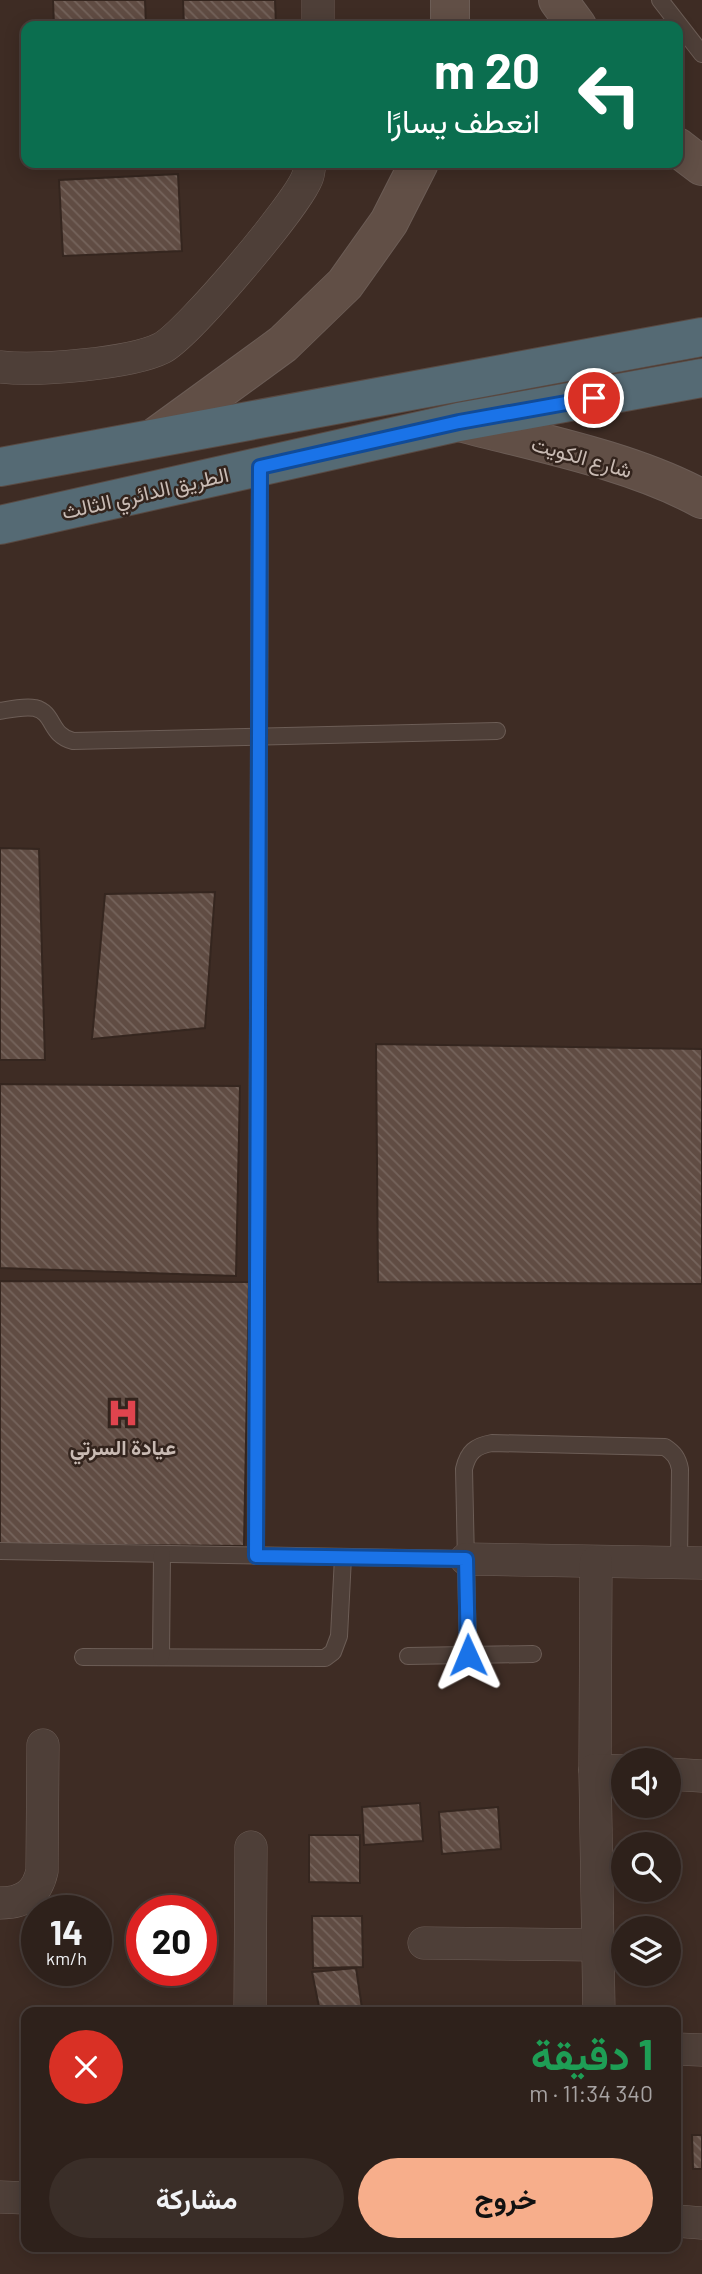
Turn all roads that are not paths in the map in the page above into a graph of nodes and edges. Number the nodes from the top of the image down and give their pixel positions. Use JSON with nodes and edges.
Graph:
{"nodes":[{"id":1,"x":318,"y":0,"type":"edge"},
{"id":2,"x":450,"y":0,"type":"edge"},
{"id":3,"x":558,"y":0,"type":"edge"},
{"id":4,"x":660,"y":0,"type":"edge"},
{"id":5,"x":318,"y":21,"type":"edge"},
{"id":6,"x":450,"y":21,"type":"edge"},
{"id":7,"x":573,"y":21,"type":"edge"},
{"id":8,"x":676,"y":21,"type":"edge"},
{"id":9,"x":683,"y":30,"type":"edge"},
{"id":10,"x":702,"y":54,"type":"edge"},
{"id":11,"x":683,"y":152,"type":"edge"},
{"id":12,"x":702,"y":166,"type":"edge"},
{"id":13,"x":309,"y":168,"type":"edge"},
{"id":14,"x":416,"y":168,"type":"edge"},
{"id":15,"x":702,"y":337,"type":"edge"},
{"id":16,"x":0,"y":367,"type":"edge"},
{"id":17,"x":702,"y":378,"type":"edge"},
{"id":18,"x":459,"y":422,"type":"junction"},
{"id":19,"x":154,"y":438,"type":"junction"},
{"id":20,"x":0,"y":467,"type":"edge"},
{"id":21,"x":260,"y":467,"type":"junction"},
{"id":22,"x":702,"y":499,"type":"edge"},
{"id":23,"x":0,"y":525,"type":"edge"},
{"id":24,"x":0,"y":711,"type":"edge"},
{"id":25,"x":497,"y":731,"type":"dead end"},
{"id":26,"x":259,"y":738,"type":"junction"},
{"id":27,"x":0,"y":1551,"type":"edge"},
{"id":28,"x":162,"y":1554,"type":"junction"},
{"id":29,"x":256,"y":1556,"type":"junction"},
{"id":30,"x":343,"y":1557,"type":"junction"},
{"id":31,"x":466,"y":1559,"type":"junction"},
{"id":32,"x":596,"y":1562,"type":"junction"},
{"id":33,"x":691,"y":1563,"type":"edge"},
{"id":34,"x":533,"y":1654,"type":"dead end"},
{"id":35,"x":468,"y":1655,"type":"junction"},
{"id":36,"x":408,"y":1656,"type":"dead end"},
{"id":37,"x":83,"y":1657,"type":"dead end"},
{"id":38,"x":161,"y":1657,"type":"junction"},
{"id":39,"x":43,"y":1745,"type":"dead end"},
{"id":40,"x":609,"y":1771,"type":"edge"},
{"id":41,"x":681,"y":1775,"type":"edge"},
{"id":42,"x":702,"y":1776,"type":"edge"},
{"id":43,"x":251,"y":1847,"type":"dead end"},
{"id":44,"x":0,"y":1903,"type":"edge"},
{"id":45,"x":424,"y":1943,"type":"dead end"},
{"id":46,"x":598,"y":1945,"type":"junction"},
{"id":47,"x":250,"y":2007,"type":"edge"},
{"id":48,"x":599,"y":2007,"type":"edge"},
{"id":49,"x":681,"y":2049,"type":"edge"},
{"id":50,"x":702,"y":2050,"type":"edge"},
{"id":51,"x":0,"y":2197,"type":"edge"},
{"id":52,"x":21,"y":2198,"type":"edge"},
{"id":53,"x":681,"y":2221,"type":"edge"},
{"id":54,"x":702,"y":2223,"type":"edge"}],
"edges":[{"from":1,"to":5,"type":"street"},
{"from":2,"to":6,"type":"main road"},
{"from":3,"to":7,"type":"main road"},
{"from":4,"to":8,"type":"lane"},
{"from":9,"to":10,"type":"lane"},
{"from":11,"to":12,"type":"main road"},
{"from":13,"to":16,"type":"street"},
{"from":14,"to":19,"type":"main road"},
{"from":15,"to":19,"type":"highway"},
{"from":17,"to":18,"type":"highway","name":"الطريق الدائري الثالث"},
{"from":18,"to":21,"type":"highway","name":"الطريق الدائري الثالث"},
{"from":18,"to":22,"type":"main road","name":"شارع الكويت"},
{"from":19,"to":20,"type":"highway"},
{"from":21,"to":23,"type":"highway","name":"الطريق الدائري الثالث"},
{"from":21,"to":26,"type":"lane"},
{"from":24,"to":26,"type":"lane"},
{"from":25,"to":26,"type":"lane"},
{"from":26,"to":29,"type":"lane"},
{"from":27,"to":28,"type":"lane"},
{"from":28,"to":29,"type":"lane"},
{"from":28,"to":38,"type":"lane"},
{"from":29,"to":30,"type":"lane"},
{"from":30,"to":31,"type":"lane"},
{"from":30,"to":38,"type":"lane"},
{"from":31,"to":32,"type":"street"},
{"from":31,"to":33,"type":"lane"},
{"from":31,"to":35,"type":"lane"},
{"from":32,"to":33,"type":"street"},
{"from":32,"to":40,"type":"street"},
{"from":34,"to":35,"type":"lane"},
{"from":35,"to":36,"type":"lane"},
{"from":37,"to":38,"type":"lane"},
{"from":39,"to":44,"type":"street"},
{"from":40,"to":46,"type":"street"},
{"from":41,"to":42,"type":"street"},
{"from":43,"to":47,"type":"street"},
{"from":45,"to":46,"type":"street"},
{"from":46,"to":48,"type":"street"},
{"from":49,"to":50,"type":"street"},
{"from":51,"to":52,"type":"street"},
{"from":53,"to":54,"type":"street"}]}
